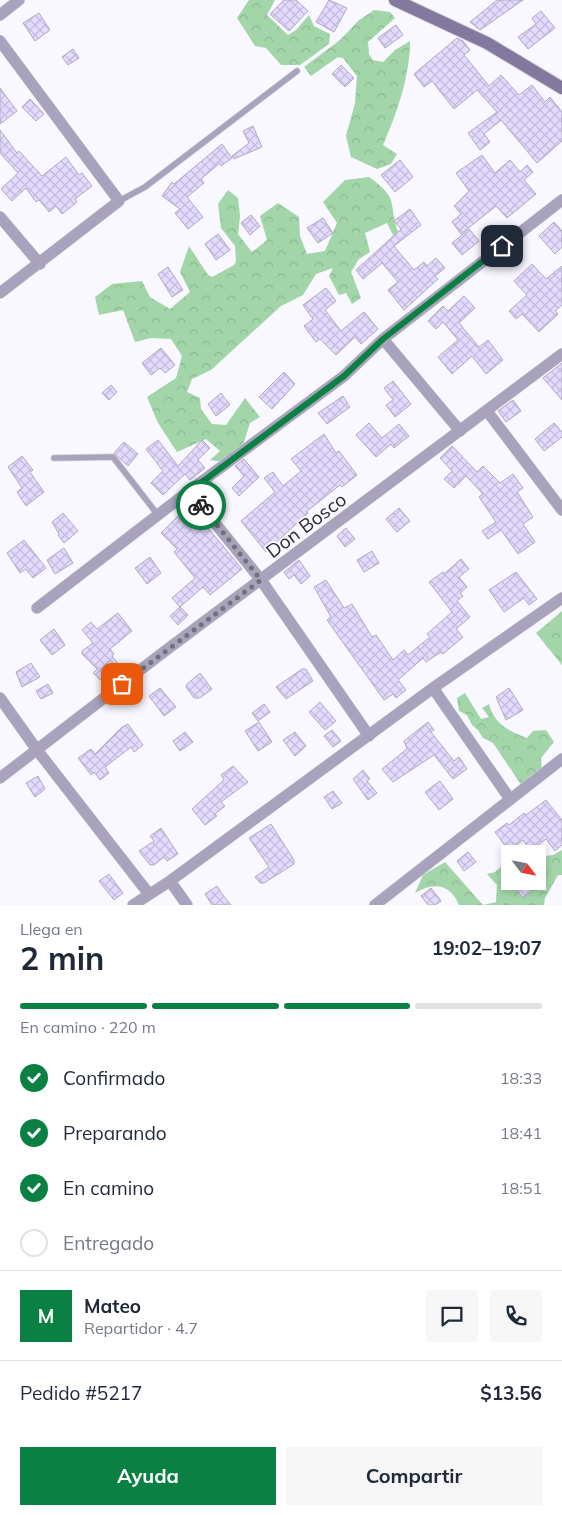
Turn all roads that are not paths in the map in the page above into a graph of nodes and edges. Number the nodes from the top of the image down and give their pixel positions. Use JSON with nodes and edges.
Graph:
{"nodes":[{"id":1,"x":19,"y":0,"type":"edge"},
{"id":2,"x":401,"y":1,"type":"edge"},
{"id":3,"x":0,"y":15,"type":"edge"},
{"id":4,"x":0,"y":41,"type":"edge"},
{"id":5,"x":297,"y":71,"type":"dead end"},
{"id":6,"x":562,"y":88,"type":"edge"},
{"id":7,"x":562,"y":200,"type":"edge"},
{"id":8,"x":119,"y":201,"type":"junction"},
{"id":9,"x":0,"y":217,"type":"edge"},
{"id":10,"x":40,"y":264,"type":"junction"},
{"id":11,"x":0,"y":293,"type":"edge"},
{"id":12,"x":383,"y":339,"type":"junction"},
{"id":13,"x":562,"y":354,"type":"edge"},
{"id":14,"x":487,"y":411,"type":"junction"},
{"id":15,"x":460,"y":431,"type":"junction"},
{"id":16,"x":54,"y":458,"type":"dead end"},
{"id":17,"x":190,"y":491,"type":"junction"},
{"id":18,"x":562,"y":510,"type":"edge"},
{"id":19,"x":158,"y":515,"type":"junction"},
{"id":20,"x":261,"y":580,"type":"junction"},
{"id":21,"x":562,"y":598,"type":"edge"},
{"id":22,"x":37,"y":608,"type":"dead end"},
{"id":23,"x":433,"y":688,"type":"junction"},
{"id":24,"x":0,"y":698,"type":"edge"},
{"id":25,"x":369,"y":736,"type":"junction"},
{"id":26,"x":36,"y":750,"type":"junction"},
{"id":27,"x":562,"y":759,"type":"edge"},
{"id":28,"x":0,"y":778,"type":"edge"},
{"id":29,"x":510,"y":799,"type":"junction"},
{"id":30,"x":170,"y":881,"type":"junction"},
{"id":31,"x":149,"y":894,"type":"junction"},
{"id":32,"x":133,"y":905,"type":"edge"},
{"id":33,"x":187,"y":905,"type":"edge"},
{"id":34,"x":374,"y":905,"type":"edge"}],
"edges":[{"from":1,"to":3,"type":"street"},
{"from":2,"to":6,"type":"main road"},
{"from":4,"to":8,"type":"street"},
{"from":5,"to":8,"type":"lane"},
{"from":7,"to":12,"type":"street"},
{"from":8,"to":10,"type":"street"},
{"from":9,"to":10,"type":"street"},
{"from":10,"to":11,"type":"street"},
{"from":12,"to":15,"type":"street"},
{"from":12,"to":17,"type":"street"},
{"from":13,"to":14,"type":"street","name":"Don Bosco"},
{"from":14,"to":15,"type":"street","name":"Don Bosco"},
{"from":14,"to":18,"type":"street"},
{"from":15,"to":20,"type":"street","name":"Don Bosco"},
{"from":16,"to":19,"type":"lane"},
{"from":17,"to":19,"type":"street"},
{"from":17,"to":20,"type":"street"},
{"from":19,"to":22,"type":"street"},
{"from":20,"to":25,"type":"street"},
{"from":20,"to":26,"type":"street","name":"Don Bosco"},
{"from":21,"to":23,"type":"street"},
{"from":23,"to":25,"type":"street"},
{"from":23,"to":29,"type":"street"},
{"from":24,"to":26,"type":"street"},
{"from":25,"to":30,"type":"street"},
{"from":26,"to":28,"type":"street","name":"Don Bosco"},
{"from":26,"to":31,"type":"street"},
{"from":27,"to":29,"type":"street"},
{"from":29,"to":34,"type":"street"},
{"from":30,"to":31,"type":"street"},
{"from":30,"to":33,"type":"street"},
{"from":31,"to":32,"type":"street"}]}
